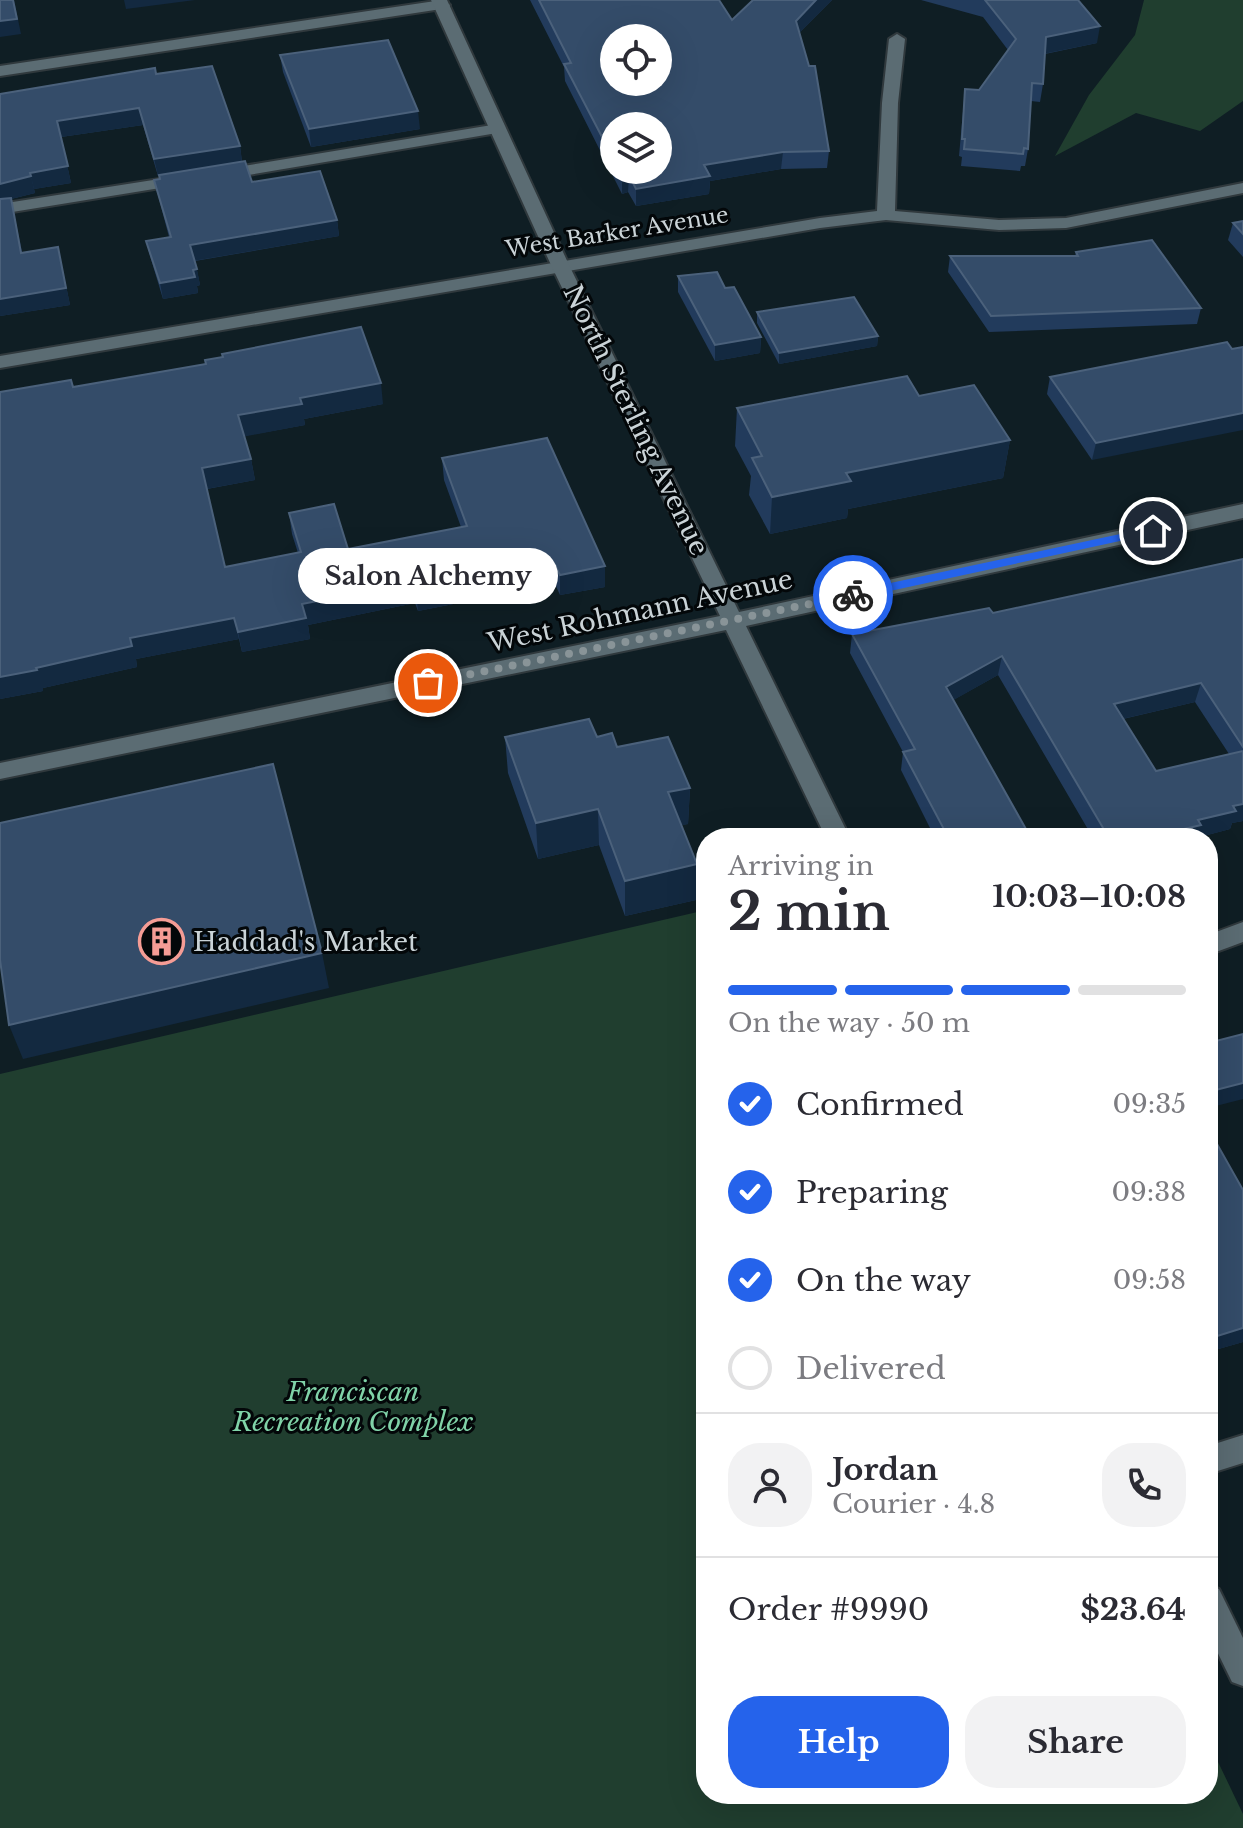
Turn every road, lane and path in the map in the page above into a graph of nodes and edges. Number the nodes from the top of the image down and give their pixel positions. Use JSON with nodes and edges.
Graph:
{"nodes":[{"id":1,"x":440,"y":3,"type":"edge"},
{"id":2,"x":897,"y":39,"type":"dead end"},
{"id":3,"x":0,"y":71,"type":"edge"},
{"id":4,"x":498,"y":129,"type":"junction"},
{"id":5,"x":1243,"y":188,"type":"edge"},
{"id":6,"x":0,"y":209,"type":"edge"},
{"id":7,"x":886,"y":215,"type":"junction"},
{"id":8,"x":560,"y":265,"type":"junction"},
{"id":9,"x":0,"y":362,"type":"edge"},
{"id":10,"x":1243,"y":511,"type":"edge"},
{"id":11,"x":733,"y":621,"type":"junction"},
{"id":12,"x":0,"y":771,"type":"edge"},
{"id":13,"x":833,"y":828,"type":"edge"},
{"id":14,"x":1243,"y":932,"type":"edge"},
{"id":15,"x":1218,"y":941,"type":"edge"},
{"id":16,"x":1243,"y":1449,"type":"edge"},
{"id":17,"x":1218,"y":1457,"type":"edge"},
{"id":18,"x":1218,"y":1620,"type":"edge"},
{"id":19,"x":1243,"y":1671,"type":"edge"}],
"edges":[{"from":1,"to":3,"type":"street"},
{"from":1,"to":4,"type":"street","name":"North Sterling Avenue"},
{"from":2,"to":7,"type":"street"},
{"from":4,"to":6,"type":"lane"},
{"from":4,"to":8,"type":"street","name":"North Sterling Avenue"},
{"from":5,"to":7,"type":"street","name":"West Barker Avenue"},
{"from":7,"to":8,"type":"street","name":"West Barker Avenue"},
{"from":8,"to":9,"type":"street","name":"West Barker Avenue"},
{"from":8,"to":11,"type":"street","name":"North Sterling Avenue"},
{"from":10,"to":11,"type":"street","name":"West Rohmann Avenue"},
{"from":11,"to":12,"type":"street","name":"West Rohmann Avenue"},
{"from":11,"to":13,"type":"street","name":"North Sterling Avenue"},
{"from":14,"to":15,"type":"street"},
{"from":16,"to":17,"type":"street"},
{"from":18,"to":19,"type":"street"}]}
